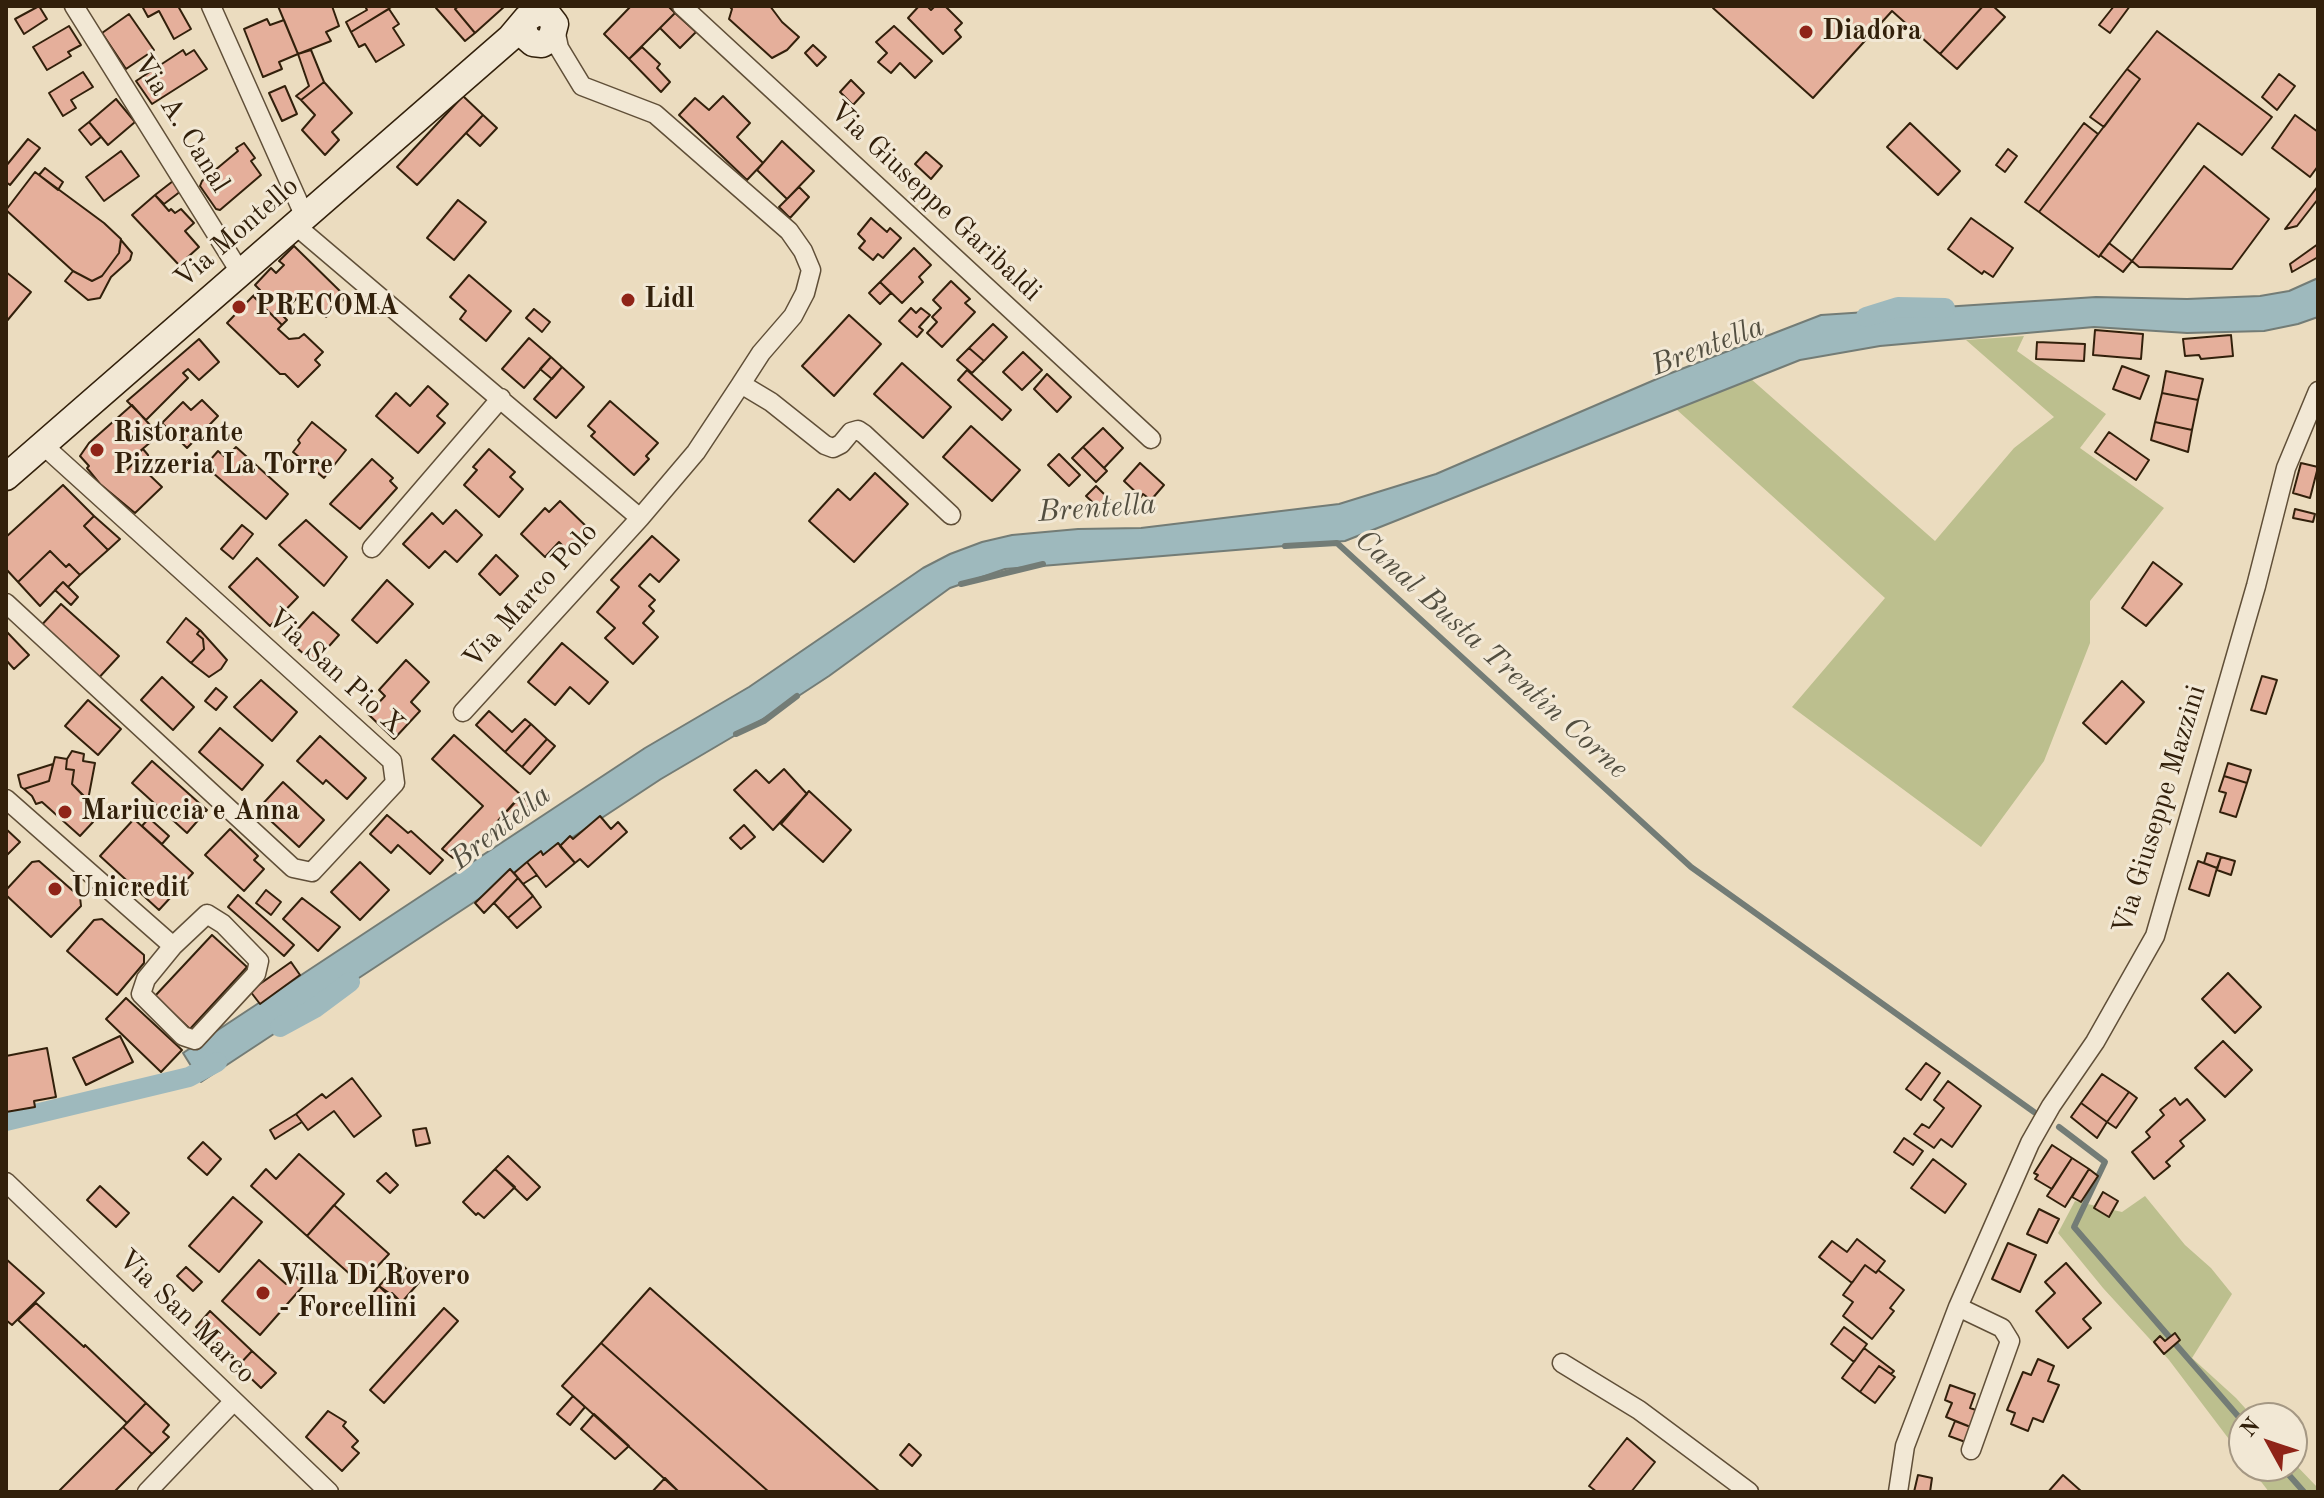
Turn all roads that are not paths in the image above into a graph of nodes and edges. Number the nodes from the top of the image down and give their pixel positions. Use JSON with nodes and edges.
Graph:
{"nodes":[{"id":1,"x":74,"y":6,"type":"edge"},
{"id":2,"x":211,"y":6,"type":"edge"},
{"id":3,"x":682,"y":6,"type":"edge"},
{"id":4,"x":540,"y":26,"type":"edge"},
{"id":5,"x":300,"y":221,"type":"junction"},
{"id":6,"x":240,"y":272,"type":"junction"},
{"id":7,"x":741,"y":384,"type":"junction"},
{"id":8,"x":2318,"y":391,"type":"edge"},
{"id":9,"x":501,"y":398,"type":"junction"},
{"id":10,"x":1151,"y":439,"type":"dead end"},
{"id":11,"x":44,"y":446,"type":"junction"},
{"id":12,"x":6,"y":477,"type":"edge"},
{"id":13,"x":951,"y":515,"type":"dead end"},
{"id":14,"x":640,"y":518,"type":"junction"},
{"id":15,"x":372,"y":548,"type":"dead end"},
{"id":16,"x":6,"y":603,"type":"edge"},
{"id":17,"x":463,"y":712,"type":"dead end"},
{"id":18,"x":6,"y":799,"type":"edge"},
{"id":19,"x":173,"y":946,"type":"junction"},
{"id":20,"x":6,"y":1182,"type":"edge"},
{"id":21,"x":1958,"y":1307,"type":"junction"},
{"id":22,"x":1562,"y":1363,"type":"dead end"},
{"id":23,"x":233,"y":1402,"type":"junction"},
{"id":24,"x":1971,"y":1450,"type":"dead end"},
{"id":25,"x":147,"y":1492,"type":"edge"},
{"id":26,"x":329,"y":1492,"type":"edge"},
{"id":27,"x":1749,"y":1492,"type":"edge"},
{"id":28,"x":1898,"y":1492,"type":"edge"}],
"edges":[{"from":1,"to":6,"type":"street","name":"Via A. Canal"},
{"from":2,"to":5,"type":"street"},
{"from":3,"to":10,"type":"street","name":"Via Giuseppe Garibaldi"},
{"from":4,"to":5,"type":"main road","name":"Via Montello"},
{"from":4,"to":7,"type":"street","name":"Via Marco Polo"},
{"from":5,"to":6,"type":"main road","name":"Via Montello"},
{"from":5,"to":9,"type":"street","name":"Via Marco Polo"},
{"from":6,"to":11,"type":"main road","name":"Via Montello"},
{"from":7,"to":13,"type":"street"},
{"from":7,"to":14,"type":"street","name":"Via Marco Polo"},
{"from":8,"to":21,"type":"street","name":"Via Giuseppe Mazzini"},
{"from":9,"to":14,"type":"street","name":"Via Marco Polo"},
{"from":9,"to":15,"type":"street"},
{"from":11,"to":12,"type":"main road","name":"Via Montello"},
{"from":11,"to":16,"type":"street","name":"Via San Pio X"},
{"from":14,"to":17,"type":"street","name":"Via Marco Polo"},
{"from":18,"to":19,"type":"street"},
{"from":19,"to":19,"type":"street"},
{"from":20,"to":23,"type":"street","name":"Via San Marco"},
{"from":21,"to":24,"type":"street"},
{"from":21,"to":28,"type":"street","name":"Via Giuseppe Mazzini"},
{"from":22,"to":27,"type":"street"},
{"from":23,"to":25,"type":"street"},
{"from":23,"to":26,"type":"street","name":"Via San Marco"}]}
